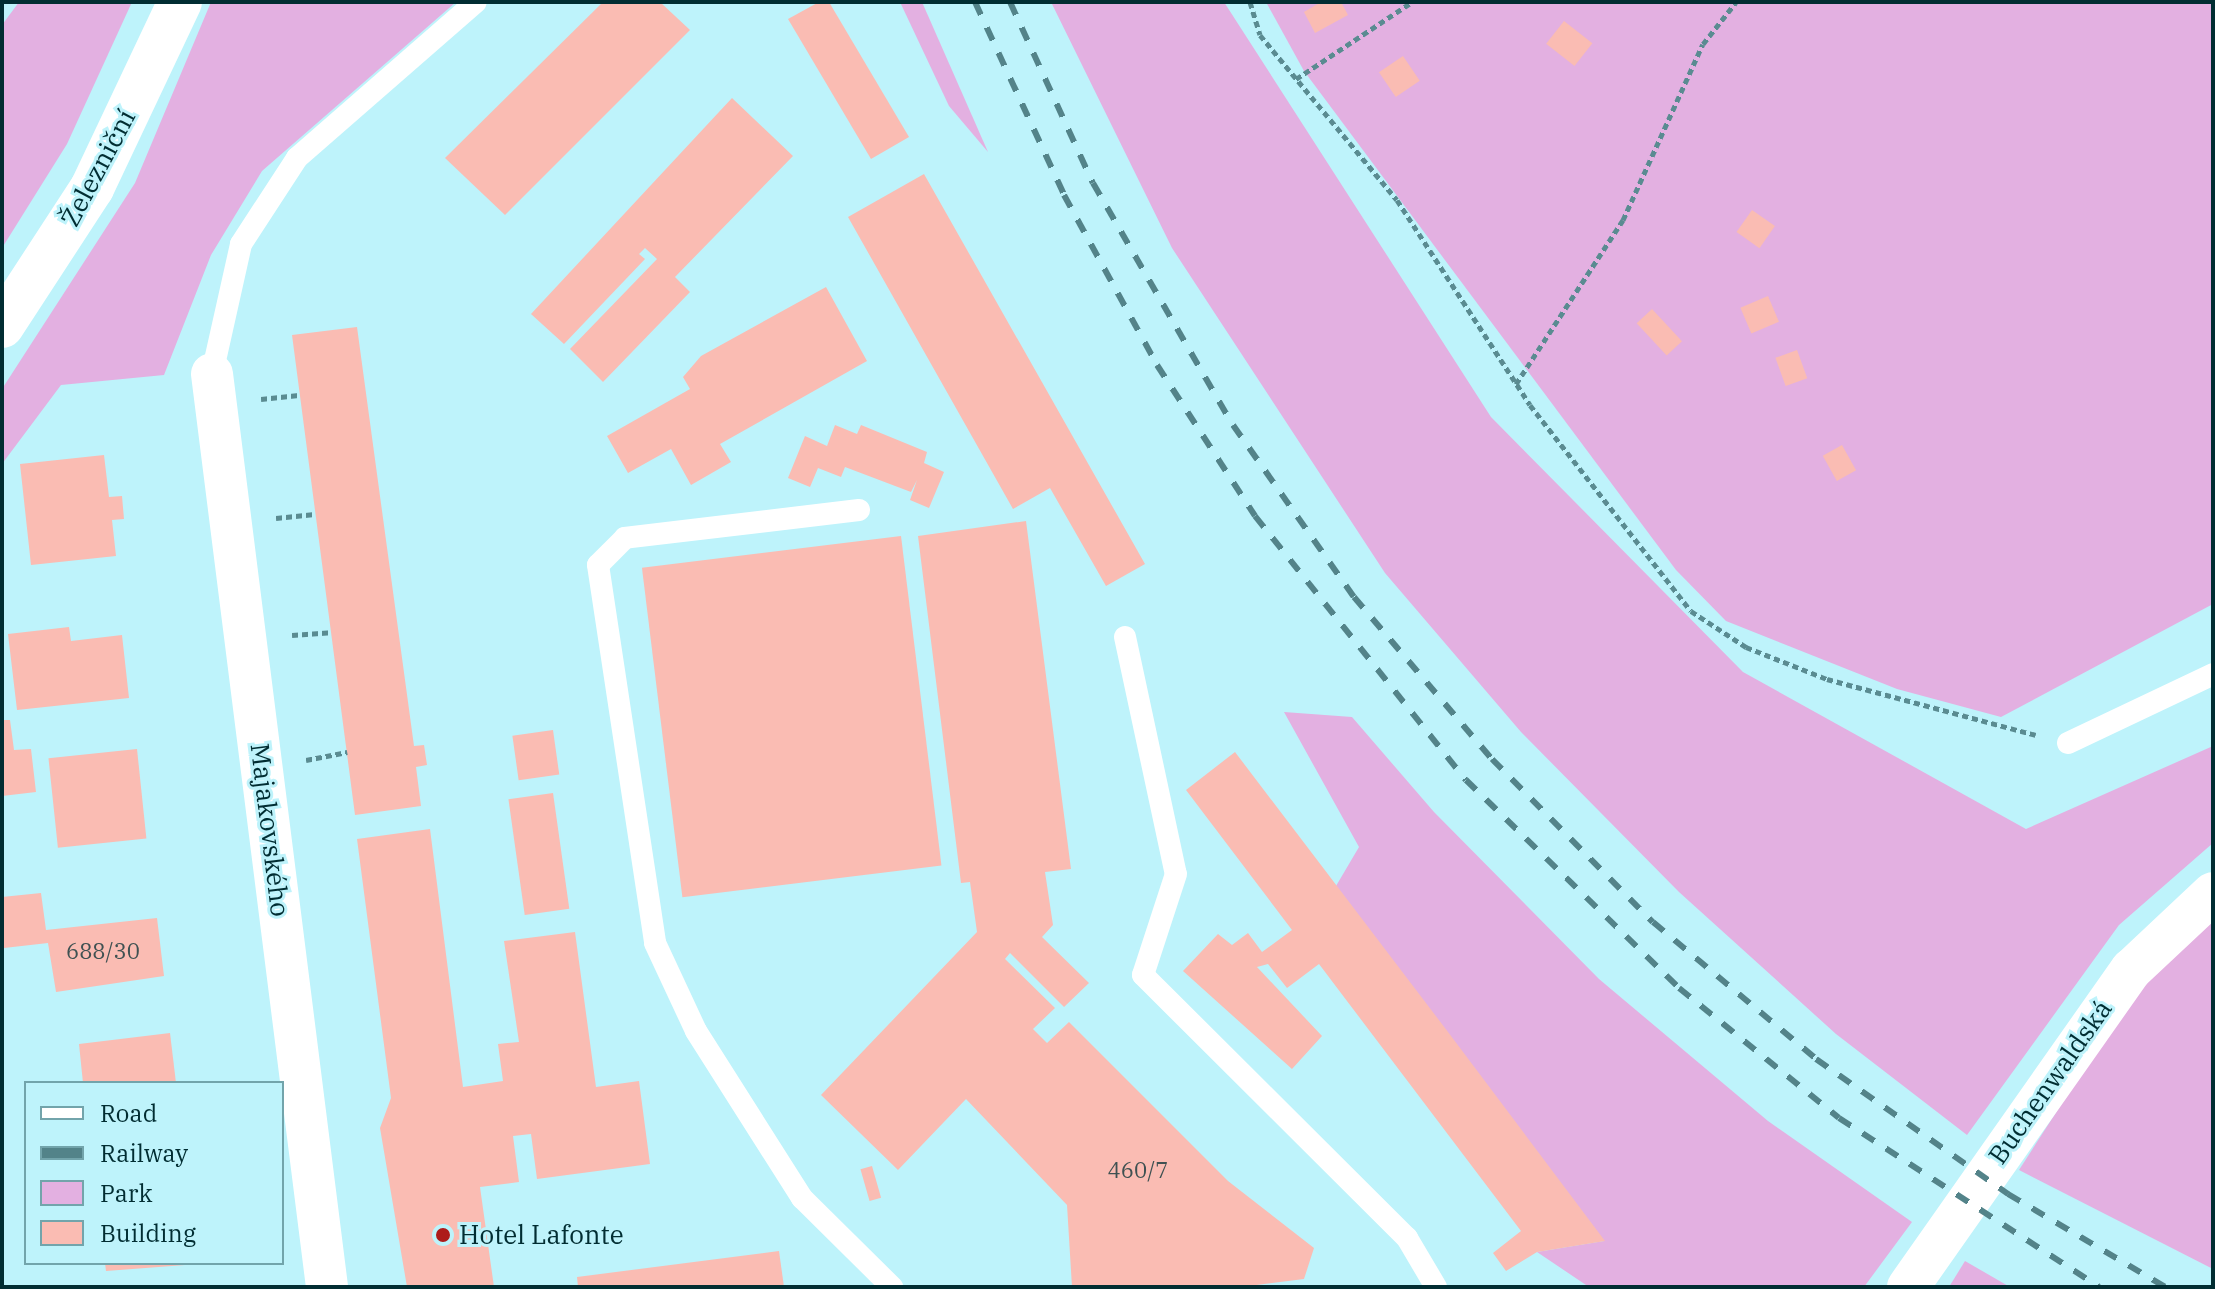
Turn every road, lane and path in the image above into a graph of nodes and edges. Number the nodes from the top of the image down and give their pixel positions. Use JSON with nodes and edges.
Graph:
{"nodes":[{"id":1,"x":180,"y":2,"type":"edge"},
{"id":2,"x":476,"y":2,"type":"edge"},
{"id":3,"x":1250,"y":2,"type":"edge"},
{"id":4,"x":1412,"y":2,"type":"edge"},
{"id":5,"x":1736,"y":2,"type":"edge"},
{"id":6,"x":1296,"y":79,"type":"junction"},
{"id":7,"x":2,"y":326,"type":"edge"},
{"id":8,"x":212,"y":374,"type":"joint"},
{"id":9,"x":1516,"y":384,"type":"junction"},
{"id":10,"x":299,"y":395,"type":"dead end"},
{"id":11,"x":260,"y":399,"type":"dead end"},
{"id":12,"x":859,"y":510,"type":"dead end"},
{"id":13,"x":315,"y":514,"type":"dead end"},
{"id":14,"x":276,"y":518,"type":"dead end"},
{"id":15,"x":331,"y":632,"type":"dead end"},
{"id":16,"x":292,"y":635,"type":"dead end"},
{"id":17,"x":1125,"y":637,"type":"dead end"},
{"id":18,"x":2213,"y":674,"type":"edge"},
{"id":19,"x":2068,"y":743,"type":"joint"},
{"id":20,"x":347,"y":752,"type":"dead end"},
{"id":21,"x":306,"y":760,"type":"dead end"},
{"id":22,"x":2213,"y":893,"type":"edge"},
{"id":23,"x":327,"y":1287,"type":"edge"},
{"id":24,"x":892,"y":1287,"type":"edge"},
{"id":25,"x":1436,"y":1287,"type":"edge"},
{"id":26,"x":1908,"y":1287,"type":"edge"}],
"edges":[{"from":1,"to":7,"type":"street","name":"Železniční"},
{"from":2,"to":8,"type":"lane"},
{"from":3,"to":6,"type":"path"},
{"from":4,"to":6,"type":"path"},
{"from":5,"to":9,"type":"path"},
{"from":6,"to":9,"type":"path"},
{"from":8,"to":23,"type":"street","name":"Majakovského"},
{"from":9,"to":19,"type":"path"},
{"from":10,"to":11,"type":"path"},
{"from":12,"to":24,"type":"lane"},
{"from":13,"to":14,"type":"path"},
{"from":15,"to":16,"type":"path"},
{"from":17,"to":25,"type":"lane"},
{"from":18,"to":19,"type":"lane"},
{"from":20,"to":21,"type":"path"},
{"from":22,"to":26,"type":"street","name":"Buchenwaldská"}]}
